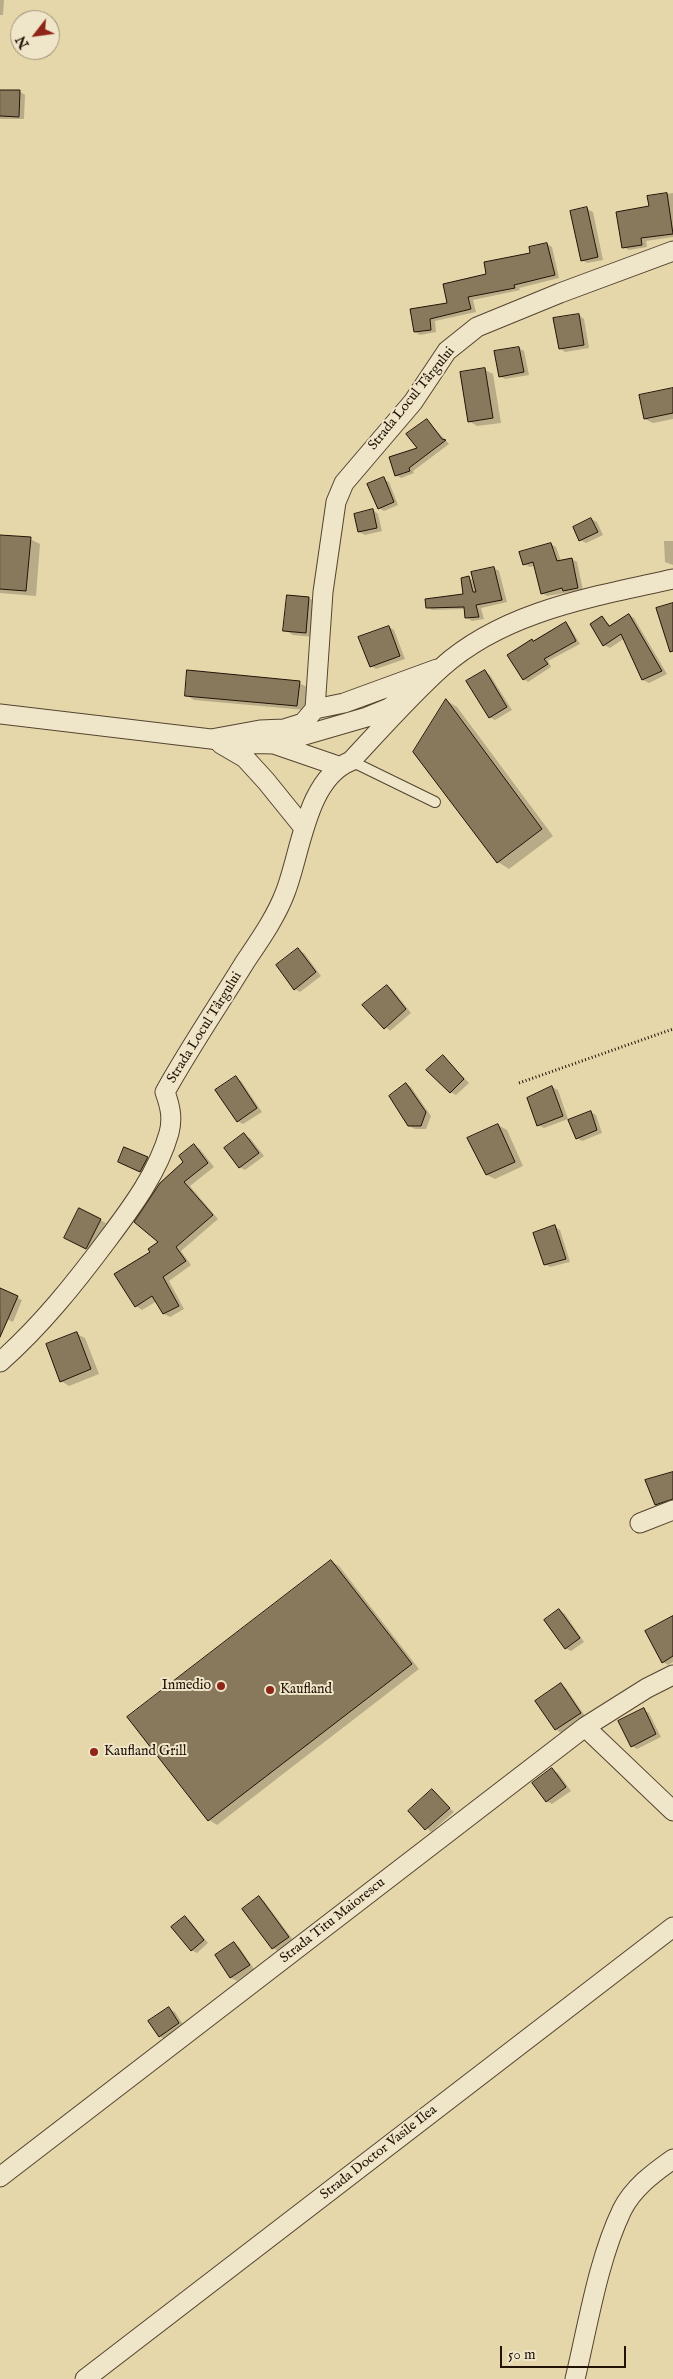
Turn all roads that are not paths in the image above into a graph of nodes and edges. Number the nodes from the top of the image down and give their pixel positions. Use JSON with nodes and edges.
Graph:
{"nodes":[{"id":1,"x":673,"y":251,"type":"edge"},
{"id":2,"x":673,"y":579,"type":"edge"},
{"id":3,"x":441,"y":668,"type":"junction"},
{"id":4,"x":344,"y":703,"type":"junction"},
{"id":5,"x":315,"y":709,"type":"junction"},
{"id":6,"x":0,"y":714,"type":"edge"},
{"id":7,"x":317,"y":731,"type":"junction"},
{"id":8,"x":211,"y":739,"type":"junction"},
{"id":9,"x":274,"y":744,"type":"junction"},
{"id":10,"x":345,"y":764,"type":"junction"},
{"id":11,"x":435,"y":802,"type":"dead end"},
{"id":12,"x":304,"y":828,"type":"junction"},
{"id":13,"x":0,"y":1362,"type":"edge"},
{"id":14,"x":673,"y":1510,"type":"edge"},
{"id":15,"x":640,"y":1523,"type":"dead end"},
{"id":16,"x":673,"y":1675,"type":"edge"},
{"id":17,"x":585,"y":1727,"type":"junction"},
{"id":18,"x":673,"y":1811,"type":"edge"},
{"id":19,"x":673,"y":1927,"type":"edge"},
{"id":20,"x":673,"y":2159,"type":"edge"},
{"id":21,"x":0,"y":2177,"type":"edge"},
{"id":22,"x":85,"y":2379,"type":"edge"},
{"id":23,"x":575,"y":2379,"type":"edge"}],
"edges":[{"from":1,"to":5,"type":"street","name":"Strada Locul Târgului"},
{"from":2,"to":3,"type":"street","name":"Strada Locul Târgului"},
{"from":3,"to":4,"type":"street","name":"Strada Locul Târgului"},
{"from":3,"to":7,"type":"street","name":"Strada Locul Târgului"},
{"from":3,"to":10,"type":"street","name":"Strada Locul Târgului"},
{"from":4,"to":5,"type":"street","name":"Strada Locul Târgului"},
{"from":4,"to":7,"type":"street","name":"Strada Locul Târgului"},
{"from":5,"to":8,"type":"street","name":"Strada Locul Târgului"},
{"from":6,"to":8,"type":"street","name":"Strada Locul Târgului"},
{"from":7,"to":9,"type":"street","name":"Strada Locul Târgului"},
{"from":8,"to":9,"type":"street","name":"Strada Locul Târgului"},
{"from":8,"to":12,"type":"street","name":"Strada Locul Târgului"},
{"from":9,"to":10,"type":"street","name":"Strada Locul Târgului"},
{"from":10,"to":11,"type":"lane"},
{"from":10,"to":12,"type":"street","name":"Strada Locul Târgului"},
{"from":12,"to":13,"type":"street","name":"Strada Locul Târgului"},
{"from":14,"to":15,"type":"street"},
{"from":16,"to":17,"type":"street","name":"Strada Titu Maiorescu"},
{"from":17,"to":18,"type":"street"},
{"from":17,"to":21,"type":"street","name":"Strada Titu Maiorescu"},
{"from":19,"to":22,"type":"street","name":"Strada Doctor Vasile Ilea"},
{"from":20,"to":23,"type":"street"}]}
